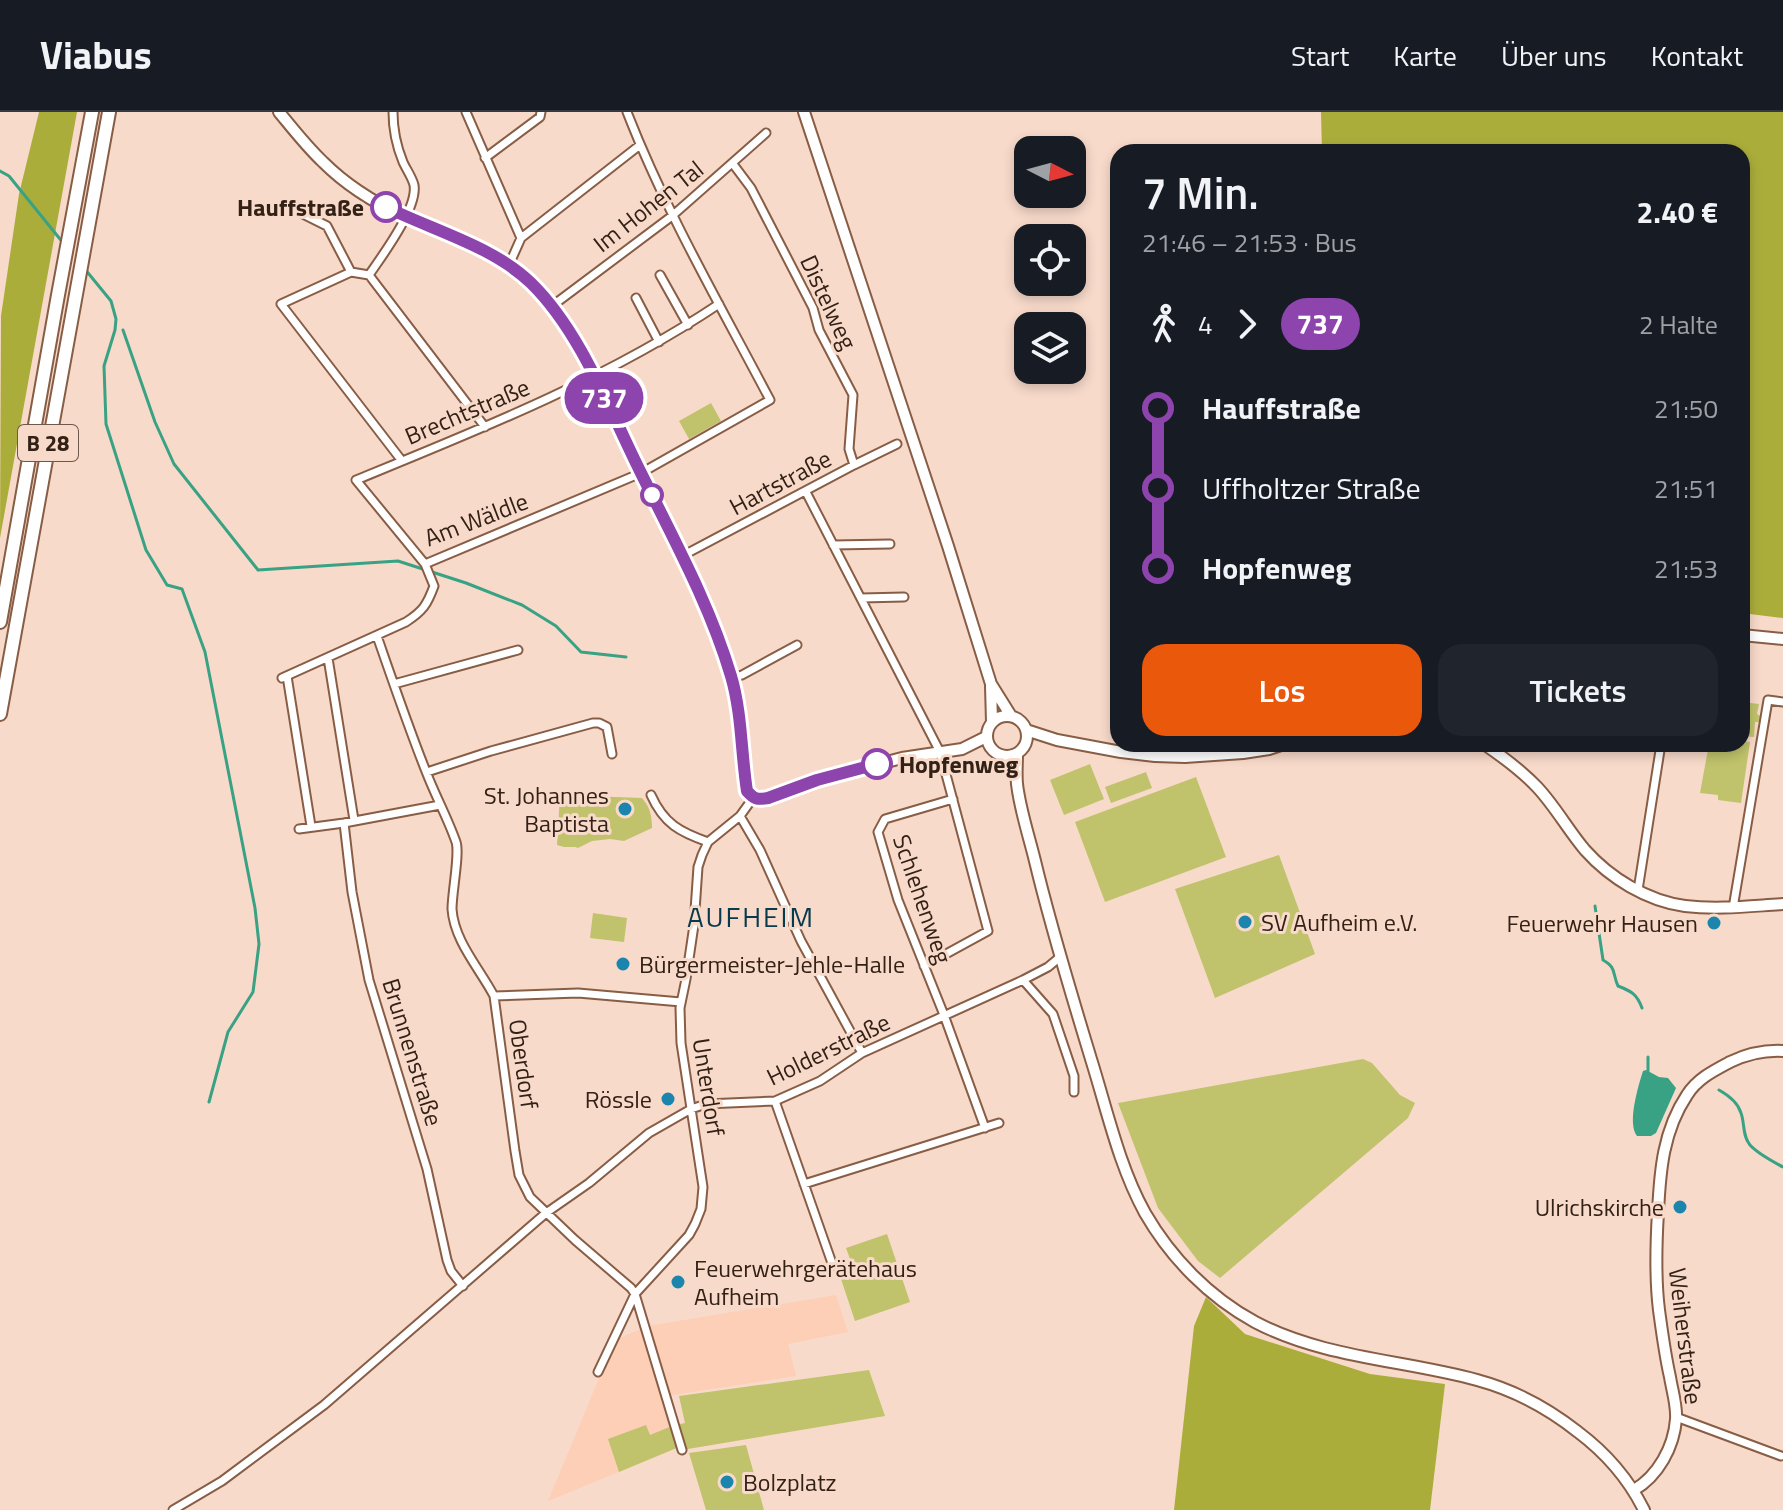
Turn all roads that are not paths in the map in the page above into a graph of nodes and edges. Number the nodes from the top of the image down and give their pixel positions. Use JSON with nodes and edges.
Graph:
{"nodes":[{"id":1,"x":92,"y":112,"type":"edge"},
{"id":2,"x":109,"y":112,"type":"edge"},
{"id":3,"x":279,"y":112,"type":"edge"},
{"id":4,"x":393,"y":112,"type":"edge"},
{"id":5,"x":466,"y":112,"type":"edge"},
{"id":6,"x":541,"y":112,"type":"edge"},
{"id":7,"x":627,"y":112,"type":"edge"},
{"id":8,"x":804,"y":112,"type":"edge"},
{"id":9,"x":766,"y":133,"type":"dead end"},
{"id":10,"x":640,"y":145,"type":"junction"},
{"id":11,"x":485,"y":158,"type":"junction"},
{"id":12,"x":733,"y":164,"type":"junction"},
{"id":13,"x":297,"y":211,"type":"dead end"},
{"id":14,"x":672,"y":216,"type":"junction"},
{"id":15,"x":405,"y":217,"type":"junction"},
{"id":16,"x":521,"y":238,"type":"junction"},
{"id":17,"x":509,"y":265,"type":"junction"},
{"id":18,"x":351,"y":272,"type":"junction"},
{"id":19,"x":369,"y":275,"type":"junction"},
{"id":20,"x":660,"y":275,"type":"dead end"},
{"id":21,"x":636,"y":298,"type":"dead end"},
{"id":22,"x":719,"y":304,"type":"junction"},
{"id":23,"x":552,"y":306,"type":"junction"},
{"id":24,"x":688,"y":325,"type":"junction"},
{"id":25,"x":659,"y":342,"type":"junction"},
{"id":26,"x":594,"y":378,"type":"junction"},
{"id":27,"x":485,"y":427,"type":"junction"},
{"id":28,"x":897,"y":444,"type":"dead end"},
{"id":29,"x":402,"y":461,"type":"junction"},
{"id":30,"x":854,"y":465,"type":"junction"},
{"id":31,"x":641,"y":473,"type":"junction"},
{"id":32,"x":356,"y":480,"type":"joint"},
{"id":33,"x":806,"y":492,"type":"junction"},
{"id":34,"x":890,"y":544,"type":"dead end"},
{"id":35,"x":833,"y":545,"type":"junction"},
{"id":36,"x":682,"y":556,"type":"junction"},
{"id":37,"x":425,"y":564,"type":"junction"},
{"id":38,"x":904,"y":597,"type":"dead end"},
{"id":39,"x":861,"y":598,"type":"junction"},
{"id":40,"x":0,"y":622,"type":"edge"},
{"id":41,"x":377,"y":636,"type":"junction"},
{"id":42,"x":1750,"y":636,"type":"edge"},
{"id":43,"x":1783,"y":639,"type":"edge"},
{"id":44,"x":797,"y":645,"type":"dead end"},
{"id":45,"x":518,"y":650,"type":"dead end"},
{"id":46,"x":328,"y":658,"type":"junction"},
{"id":47,"x":732,"y":678,"type":"junction"},
{"id":48,"x":394,"y":684,"type":"junction"},
{"id":49,"x":991,"y":684,"type":"junction"},
{"id":50,"x":1783,"y":702,"type":"edge"},
{"id":51,"x":0,"y":714,"type":"edge"},
{"id":52,"x":1011,"y":716,"type":"junction"},
{"id":53,"x":992,"y":722,"type":"junction"},
{"id":54,"x":1026,"y":730,"type":"junction"},
{"id":55,"x":986,"y":737,"type":"junction"},
{"id":56,"x":1057,"y":740,"type":"junction"},
{"id":57,"x":1026,"y":743,"type":"junction"},
{"id":58,"x":962,"y":749,"type":"junction"},
{"id":59,"x":991,"y":750,"type":"junction"},
{"id":60,"x":1110,"y":750,"type":"edge"},
{"id":61,"x":940,"y":752,"type":"junction"},
{"id":62,"x":1121,"y":752,"type":"edge"},
{"id":63,"x":1250,"y":752,"type":"edge"},
{"id":64,"x":1495,"y":752,"type":"edge"},
{"id":65,"x":1660,"y":752,"type":"edge"},
{"id":66,"x":612,"y":754,"type":"dead end"},
{"id":67,"x":1017,"y":754,"type":"junction"},
{"id":68,"x":1002,"y":757,"type":"junction"},
{"id":69,"x":427,"y":772,"type":"junction"},
{"id":70,"x":1018,"y":786,"type":"junction"},
{"id":71,"x":651,"y":795,"type":"dead end"},
{"id":72,"x":753,"y":798,"type":"junction"},
{"id":73,"x":953,"y":799,"type":"junction"},
{"id":74,"x":440,"y":805,"type":"junction"},
{"id":75,"x":740,"y":816,"type":"junction"},
{"id":76,"x":354,"y":820,"type":"junction"},
{"id":77,"x":344,"y":823,"type":"junction"},
{"id":78,"x":311,"y":826,"type":"junction"},
{"id":79,"x":299,"y":829,"type":"dead end"},
{"id":80,"x":708,"y":842,"type":"junction"},
{"id":81,"x":1638,"y":890,"type":"junction"},
{"id":82,"x":1783,"y":904,"type":"edge"},
{"id":83,"x":1733,"y":908,"type":"junction"},
{"id":84,"x":1060,"y":957,"type":"junction"},
{"id":85,"x":924,"y":966,"type":"junction"},
{"id":86,"x":1023,"y":980,"type":"junction"},
{"id":87,"x":494,"y":996,"type":"junction"},
{"id":88,"x":681,"y":1002,"type":"junction"},
{"id":89,"x":944,"y":1015,"type":"junction"},
{"id":90,"x":1783,"y":1051,"type":"edge"},
{"id":91,"x":862,"y":1053,"type":"junction"},
{"id":92,"x":1074,"y":1092,"type":"dead end"},
{"id":93,"x":775,"y":1101,"type":"junction"},
{"id":94,"x":691,"y":1109,"type":"junction"},
{"id":95,"x":999,"y":1123,"type":"dead end"},
{"id":96,"x":985,"y":1128,"type":"junction"},
{"id":97,"x":804,"y":1184,"type":"junction"},
{"id":98,"x":546,"y":1213,"type":"junction"},
{"id":99,"x":833,"y":1266,"type":"dead end"},
{"id":100,"x":463,"y":1286,"type":"junction"},
{"id":101,"x":635,"y":1294,"type":"junction"},
{"id":102,"x":598,"y":1372,"type":"dead end"},
{"id":103,"x":1676,"y":1417,"type":"junction"},
{"id":104,"x":682,"y":1450,"type":"dead end"},
{"id":105,"x":1781,"y":1456,"type":"edge"},
{"id":106,"x":1634,"y":1490,"type":"junction"},
{"id":107,"x":173,"y":1510,"type":"edge"},
{"id":108,"x":1644,"y":1510,"type":"edge"}],
"edges":[{"from":1,"to":40,"type":"highway","number":"B 28"},
{"from":2,"to":51,"type":"highway","number":"B 28"},
{"from":3,"to":15,"type":"street"},
{"from":4,"to":15,"type":"street"},
{"from":5,"to":11,"type":"street"},
{"from":6,"to":11,"type":"street"},
{"from":7,"to":10,"type":"street"},
{"from":8,"to":49,"type":"street"},
{"from":9,"to":12,"type":"street","name":"Im Hohen Tal"},
{"from":10,"to":14,"type":"street"},
{"from":10,"to":16,"type":"street"},
{"from":11,"to":16,"type":"street"},
{"from":12,"to":14,"type":"street","name":"Im Hohen Tal"},
{"from":12,"to":30,"type":"street","name":"Distelweg"},
{"from":13,"to":18,"type":"street"},
{"from":14,"to":22,"type":"street"},
{"from":14,"to":23,"type":"street","name":"Im Hohen Tal"},
{"from":15,"to":17,"type":"street"},
{"from":15,"to":19,"type":"street"},
{"from":16,"to":17,"type":"street"},
{"from":17,"to":23,"type":"street"},
{"from":18,"to":19,"type":"street"},
{"from":18,"to":29,"type":"street"},
{"from":19,"to":27,"type":"street"},
{"from":20,"to":24,"type":"street"},
{"from":21,"to":25,"type":"street"},
{"from":22,"to":24,"type":"street","name":"Brechtstraße"},
{"from":22,"to":31,"type":"street","name":"Am Wäldle"},
{"from":23,"to":26,"type":"street"},
{"from":24,"to":25,"type":"street","name":"Brechtstraße"},
{"from":25,"to":26,"type":"street","name":"Brechtstraße"},
{"from":26,"to":27,"type":"street","name":"Brechtstraße"},
{"from":26,"to":31,"type":"street"},
{"from":27,"to":29,"type":"street","name":"Brechtstraße"},
{"from":28,"to":30,"type":"street","name":"Hartstraße"},
{"from":29,"to":32,"type":"street","name":"Brechtstraße"},
{"from":30,"to":33,"type":"street","name":"Hartstraße"},
{"from":31,"to":36,"type":"street"},
{"from":31,"to":37,"type":"street","name":"Am Wäldle"},
{"from":32,"to":37,"type":"street","name":"Am Wäldle"},
{"from":33,"to":35,"type":"street"},
{"from":33,"to":36,"type":"street","name":"Hartstraße"},
{"from":34,"to":35,"type":"street"},
{"from":35,"to":39,"type":"street"},
{"from":36,"to":47,"type":"street"},
{"from":37,"to":41,"type":"street"},
{"from":38,"to":39,"type":"street"},
{"from":39,"to":61,"type":"street"},
{"from":41,"to":46,"type":"street"},
{"from":41,"to":48,"type":"street","name":"Oberdorf"},
{"from":42,"to":43,"type":"street"},
{"from":44,"to":47,"type":"street"},
{"from":45,"to":48,"type":"street"},
{"from":46,"to":76,"type":"street"},
{"from":46,"to":78,"type":"street"},
{"from":47,"to":72,"type":"street"},
{"from":48,"to":69,"type":"street","name":"Oberdorf"},
{"from":49,"to":52,"type":"street"},
{"from":49,"to":53,"type":"street"},
{"from":50,"to":83,"type":"street"},
{"from":52,"to":53,"type":"street"},
{"from":52,"to":54,"type":"street"},
{"from":53,"to":55,"type":"street"},
{"from":54,"to":56,"type":"street"},
{"from":54,"to":57,"type":"street"},
{"from":55,"to":58,"type":"street"},
{"from":55,"to":59,"type":"street"},
{"from":56,"to":57,"type":"street"},
{"from":56,"to":60,"type":"street"},
{"from":57,"to":67,"type":"street"},
{"from":58,"to":59,"type":"street"},
{"from":58,"to":61,"type":"street"},
{"from":59,"to":68,"type":"street"},
{"from":61,"to":72,"type":"street"},
{"from":61,"to":73,"type":"street"},
{"from":62,"to":63,"type":"street"},
{"from":64,"to":81,"type":"street"},
{"from":65,"to":81,"type":"street"},
{"from":66,"to":69,"type":"street"},
{"from":67,"to":68,"type":"street"},
{"from":67,"to":70,"type":"street"},
{"from":68,"to":70,"type":"street"},
{"from":69,"to":74,"type":"street","name":"Oberdorf"},
{"from":70,"to":84,"type":"street"},
{"from":71,"to":80,"type":"street"},
{"from":72,"to":75,"type":"street"},
{"from":73,"to":85,"type":"street"},
{"from":73,"to":85,"type":"street","name":"Schlehenweg"},
{"from":74,"to":76,"type":"street"},
{"from":74,"to":87,"type":"street","name":"Oberdorf"},
{"from":75,"to":80,"type":"street"},
{"from":75,"to":91,"type":"street"},
{"from":76,"to":77,"type":"street"},
{"from":77,"to":78,"type":"street"},
{"from":77,"to":100,"type":"street","name":"Brunnenstraße"},
{"from":78,"to":79,"type":"street"},
{"from":80,"to":88,"type":"street","name":"Unterdorf"},
{"from":81,"to":83,"type":"street"},
{"from":82,"to":83,"type":"street"},
{"from":84,"to":86,"type":"street","name":"Holderstraße"},
{"from":84,"to":106,"type":"street"},
{"from":85,"to":89,"type":"street","name":"Schlehenweg"},
{"from":86,"to":89,"type":"street","name":"Holderstraße"},
{"from":86,"to":92,"type":"street"},
{"from":87,"to":88,"type":"street"},
{"from":87,"to":98,"type":"street","name":"Oberdorf"},
{"from":88,"to":94,"type":"street","name":"Unterdorf"},
{"from":89,"to":91,"type":"street","name":"Holderstraße"},
{"from":89,"to":96,"type":"street","name":"Schlehenweg"},
{"from":90,"to":103,"type":"street","name":"Weiherstraße"},
{"from":91,"to":93,"type":"street","name":"Holderstraße"},
{"from":93,"to":94,"type":"street","name":"Holderstraße"},
{"from":93,"to":97,"type":"street"},
{"from":94,"to":98,"type":"street","name":"Holderstraße"},
{"from":94,"to":101,"type":"street","name":"Unterdorf"},
{"from":95,"to":96,"type":"street"},
{"from":96,"to":97,"type":"street"},
{"from":97,"to":99,"type":"street"},
{"from":98,"to":100,"type":"street","name":"Holderstraße"},
{"from":98,"to":101,"type":"street","name":"Oberdorf"},
{"from":100,"to":107,"type":"street","name":"Holderstraße"},
{"from":101,"to":102,"type":"street","name":"Unterdorf"},
{"from":101,"to":104,"type":"street"},
{"from":103,"to":105,"type":"street"},
{"from":103,"to":106,"type":"street","name":"Weiherstraße"},
{"from":106,"to":108,"type":"street"}]}
